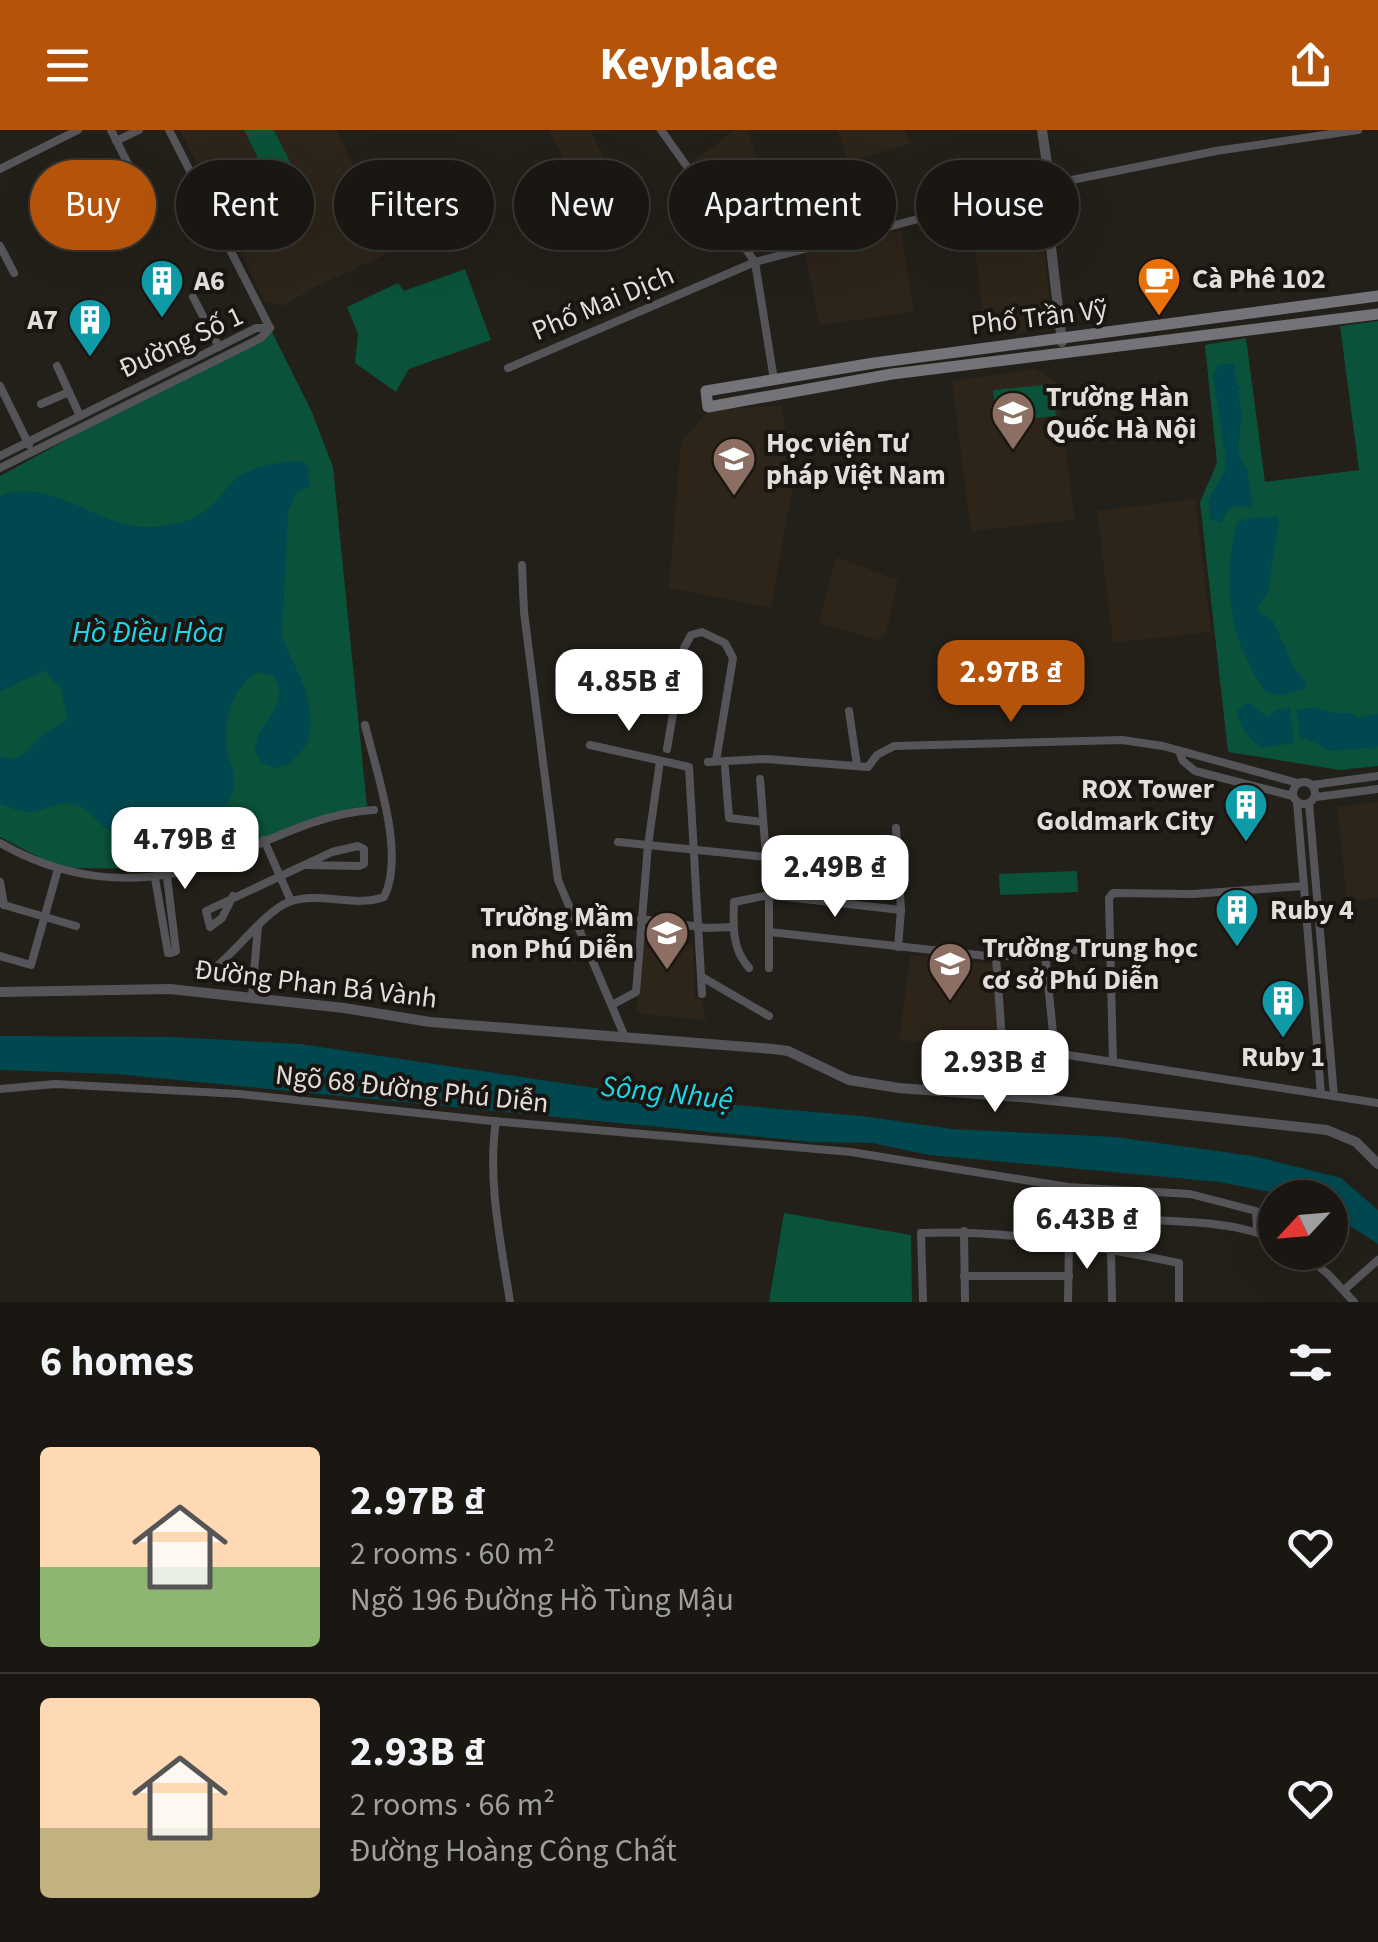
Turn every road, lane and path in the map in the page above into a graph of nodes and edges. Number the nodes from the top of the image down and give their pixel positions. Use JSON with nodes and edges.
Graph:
{"nodes":[{"id":1,"x":78,"y":130,"type":"edge"},
{"id":2,"x":111,"y":130,"type":"edge"},
{"id":3,"x":138,"y":130,"type":"edge"},
{"id":4,"x":169,"y":130,"type":"edge"},
{"id":5,"x":661,"y":130,"type":"edge"},
{"id":6,"x":1042,"y":130,"type":"edge"},
{"id":7,"x":1358,"y":130,"type":"edge"},
{"id":8,"x":116,"y":141,"type":"junction"},
{"id":9,"x":126,"y":160,"type":"edge"},
{"id":10,"x":1045,"y":160,"type":"edge"},
{"id":11,"x":0,"y":169,"type":"edge"},
{"id":12,"x":1079,"y":179,"type":"edge"},
{"id":13,"x":916,"y":220,"type":"edge"},
{"id":14,"x":0,"y":246,"type":"edge"},
{"id":15,"x":1051,"y":250,"type":"edge"},
{"id":16,"x":755,"y":262,"type":"junction"},
{"id":17,"x":14,"y":273,"type":"dead end"},
{"id":18,"x":1378,"y":296,"type":"edge"},
{"id":19,"x":193,"y":297,"type":"dead end"},
{"id":20,"x":1378,"y":314,"type":"edge"},
{"id":21,"x":270,"y":328,"type":"junction"},
{"id":22,"x":1062,"y":340,"type":"junction"},
{"id":23,"x":219,"y":346,"type":"junction"},
{"id":24,"x":1062,"y":354,"type":"junction"},
{"id":25,"x":56,"y":366,"type":"dead end"},
{"id":26,"x":508,"y":368,"type":"dead end"},
{"id":27,"x":774,"y":380,"type":"junction"},
{"id":28,"x":0,"y":386,"type":"edge"},
{"id":29,"x":68,"y":392,"type":"junction"},
{"id":30,"x":777,"y":394,"type":"junction"},
{"id":31,"x":41,"y":404,"type":"dead end"},
{"id":32,"x":80,"y":416,"type":"junction"},
{"id":33,"x":30,"y":447,"type":"junction"},
{"id":34,"x":0,"y":456,"type":"edge"},
{"id":35,"x":0,"y":468,"type":"edge"},
{"id":36,"x":522,"y":564,"type":"dead end"},
{"id":37,"x":849,"y":711,"type":"dead end"},
{"id":38,"x":365,"y":725,"type":"dead end"},
{"id":39,"x":590,"y":745,"type":"dead end"},
{"id":40,"x":667,"y":748,"type":"dead end"},
{"id":41,"x":1178,"y":750,"type":"junction"},
{"id":42,"x":660,"y":761,"type":"junction"},
{"id":43,"x":856,"y":766,"type":"junction"},
{"id":44,"x":725,"y":768,"type":"dead end"},
{"id":45,"x":1378,"y":776,"type":"edge"},
{"id":46,"x":760,"y":779,"type":"dead end"},
{"id":47,"x":1298,"y":782,"type":"junction"},
{"id":48,"x":1312,"y":785,"type":"junction"},
{"id":49,"x":1378,"y":789,"type":"edge"},
{"id":50,"x":1295,"y":799,"type":"junction"},
{"id":51,"x":1313,"y":800,"type":"junction"},
{"id":52,"x":374,"y":810,"type":"dead end"},
{"id":53,"x":764,"y":822,"type":"junction"},
{"id":54,"x":896,"y":828,"type":"dead end"},
{"id":55,"x":264,"y":840,"type":"junction"},
{"id":56,"x":618,"y":842,"type":"dead end"},
{"id":57,"x":0,"y":843,"type":"edge"},
{"id":58,"x":648,"y":844,"type":"junction"},
{"id":59,"x":694,"y":848,"type":"junction"},
{"id":60,"x":766,"y":857,"type":"junction"},
{"id":61,"x":306,"y":865,"type":"junction"},
{"id":62,"x":58,"y":869,"type":"junction"},
{"id":63,"x":896,"y":870,"type":"junction"},
{"id":64,"x":280,"y":876,"type":"junction"},
{"id":65,"x":167,"y":877,"type":"junction"},
{"id":66,"x":155,"y":878,"type":"junction"},
{"id":67,"x":0,"y":882,"type":"edge"},
{"id":68,"x":1304,"y":886,"type":"junction"},
{"id":69,"x":768,"y":894,"type":"junction"},
{"id":70,"x":234,"y":896,"type":"dead end"},
{"id":71,"x":291,"y":901,"type":"junction"},
{"id":72,"x":2,"y":907,"type":"edge"},
{"id":73,"x":901,"y":910,"type":"junction"},
{"id":74,"x":43,"y":918,"type":"junction"},
{"id":75,"x":641,"y":919,"type":"junction"},
{"id":76,"x":76,"y":926,"type":"dead end"},
{"id":77,"x":258,"y":926,"type":"junction"},
{"id":78,"x":699,"y":926,"type":"junction"},
{"id":79,"x":733,"y":927,"type":"junction"},
{"id":80,"x":769,"y":932,"type":"junction"},
{"id":81,"x":898,"y":947,"type":"junction"},
{"id":82,"x":1109,"y":947,"type":"junction"},
{"id":83,"x":1045,"y":954,"type":"junction"},
{"id":84,"x":0,"y":956,"type":"edge"},
{"id":85,"x":996,"y":957,"type":"junction"},
{"id":86,"x":749,"y":968,"type":"dead end"},
{"id":87,"x":770,"y":968,"type":"dead end"},
{"id":88,"x":206,"y":975,"type":"dead end"},
{"id":89,"x":702,"y":977,"type":"junction"},
{"id":90,"x":0,"y":992,"type":"edge"},
{"id":91,"x":702,"y":994,"type":"dead end"},
{"id":92,"x":252,"y":996,"type":"junction"},
{"id":93,"x":612,"y":1005,"type":"junction"},
{"id":94,"x":1327,"y":1011,"type":"junction"},
{"id":95,"x":1315,"y":1012,"type":"junction"},
{"id":96,"x":770,"y":1016,"type":"dead end"},
{"id":97,"x":625,"y":1037,"type":"junction"},
{"id":98,"x":1003,"y":1048,"type":"junction"},
{"id":99,"x":1055,"y":1053,"type":"junction"},
{"id":100,"x":1113,"y":1062,"type":"junction"},
{"id":101,"x":0,"y":1089,"type":"edge"},
{"id":102,"x":1322,"y":1094,"type":"junction"},
{"id":103,"x":1006,"y":1096,"type":"junction"},
{"id":104,"x":1334,"y":1096,"type":"junction"},
{"id":105,"x":1378,"y":1103,"type":"edge"},
{"id":106,"x":496,"y":1121,"type":"junction"},
{"id":107,"x":1378,"y":1164,"type":"edge"},
{"id":108,"x":1119,"y":1219,"type":"dead end"},
{"id":109,"x":964,"y":1231,"type":"junction"},
{"id":110,"x":1257,"y":1231,"type":"joint"},
{"id":111,"x":1069,"y":1241,"type":"junction"},
{"id":112,"x":1111,"y":1250,"type":"junction"},
{"id":113,"x":1378,"y":1260,"type":"edge"},
{"id":114,"x":1321,"y":1270,"type":"edge"},
{"id":115,"x":964,"y":1276,"type":"junction"},
{"id":116,"x":1069,"y":1276,"type":"junction"},
{"id":117,"x":1344,"y":1290,"type":"junction"},
{"id":118,"x":510,"y":1302,"type":"edge"},
{"id":119,"x":923,"y":1302,"type":"edge"},
{"id":120,"x":966,"y":1302,"type":"edge"},
{"id":121,"x":1068,"y":1302,"type":"edge"},
{"id":122,"x":1112,"y":1302,"type":"edge"},
{"id":123,"x":1180,"y":1302,"type":"edge"},
{"id":124,"x":1354,"y":1302,"type":"edge"}],
"edges":[{"from":1,"to":11,"type":"street"},
{"from":2,"to":8,"type":"street"},
{"from":3,"to":8,"type":"street"},
{"from":4,"to":21,"type":"street"},
{"from":5,"to":16,"type":"street"},
{"from":6,"to":10,"type":"street"},
{"from":7,"to":12,"type":"street","name":"Phố Mai Dịch"},
{"from":8,"to":9,"type":"street"},
{"from":13,"to":16,"type":"street","name":"Phố Mai Dịch"},
{"from":14,"to":17,"type":"street"},
{"from":15,"to":22,"type":"street"},
{"from":16,"to":26,"type":"street","name":"Phố Mai Dịch"},
{"from":16,"to":27,"type":"street"},
{"from":18,"to":22,"type":"main road","name":"Phố Trần Vỹ"},
{"from":19,"to":23,"type":"street"},
{"from":20,"to":24,"type":"main road","name":"Phố Trần Vỹ"},
{"from":21,"to":23,"type":"street","name":"Đường Số 1"},
{"from":21,"to":33,"type":"street","name":"Đường Số 1"},
{"from":22,"to":24,"type":"street"},
{"from":22,"to":27,"type":"main road","name":"Phố Trần Vỹ"},
{"from":23,"to":32,"type":"street","name":"Đường Số 1"},
{"from":24,"to":30,"type":"main road","name":"Phố Trần Vỹ"},
{"from":25,"to":29,"type":"street"},
{"from":27,"to":30,"type":"main road"},
{"from":27,"to":30,"type":"main road","name":"Phố Trần Vỹ"},
{"from":28,"to":33,"type":"street"},
{"from":29,"to":31,"type":"street"},
{"from":29,"to":32,"type":"street"},
{"from":32,"to":33,"type":"street","name":"Đường Số 1"},
{"from":33,"to":34,"type":"street","name":"Đường Số 1"},
{"from":33,"to":35,"type":"street","name":"Đường Số 1"},
{"from":36,"to":93,"type":"street"},
{"from":37,"to":43,"type":"street"},
{"from":38,"to":71,"type":"street"},
{"from":39,"to":42,"type":"street"},
{"from":40,"to":43,"type":"street"},
{"from":41,"to":43,"type":"street"},
{"from":41,"to":47,"type":"street"},
{"from":41,"to":50,"type":"street"},
{"from":42,"to":58,"type":"street"},
{"from":42,"to":59,"type":"street"},
{"from":44,"to":53,"type":"street"},
{"from":45,"to":48,"type":"street"},
{"from":46,"to":53,"type":"street"},
{"from":47,"to":48,"type":"street"},
{"from":47,"to":50,"type":"street"},
{"from":48,"to":51,"type":"street"},
{"from":49,"to":51,"type":"street"},
{"from":50,"to":51,"type":"street"},
{"from":50,"to":68,"type":"street"},
{"from":51,"to":94,"type":"street"},
{"from":52,"to":55,"type":"street"},
{"from":53,"to":60,"type":"street"},
{"from":54,"to":63,"type":"street"},
{"from":55,"to":64,"type":"street"},
{"from":55,"to":65,"type":"street"},
{"from":56,"to":58,"type":"street"},
{"from":57,"to":62,"type":"street"},
{"from":58,"to":59,"type":"street"},
{"from":58,"to":75,"type":"street"},
{"from":59,"to":60,"type":"street"},
{"from":59,"to":78,"type":"street"},
{"from":60,"to":63,"type":"street"},
{"from":60,"to":69,"type":"street"},
{"from":61,"to":61,"type":"street"},
{"from":61,"to":64,"type":"street"},
{"from":62,"to":66,"type":"street"},
{"from":62,"to":74,"type":"street"},
{"from":63,"to":73,"type":"street"},
{"from":64,"to":70,"type":"street"},
{"from":64,"to":71,"type":"street"},
{"from":65,"to":66,"type":"street"},
{"from":65,"to":66,"type":"street"},
{"from":67,"to":72,"type":"street"},
{"from":68,"to":82,"type":"street"},
{"from":68,"to":95,"type":"street"},
{"from":69,"to":73,"type":"street"},
{"from":69,"to":79,"type":"street"},
{"from":69,"to":80,"type":"street"},
{"from":71,"to":77,"type":"street"},
{"from":72,"to":74,"type":"street"},
{"from":73,"to":81,"type":"street"},
{"from":74,"to":76,"type":"street"},
{"from":74,"to":84,"type":"street"},
{"from":75,"to":78,"type":"street"},
{"from":75,"to":93,"type":"street"},
{"from":77,"to":88,"type":"street"},
{"from":77,"to":92,"type":"street"},
{"from":78,"to":79,"type":"street"},
{"from":78,"to":89,"type":"street"},
{"from":79,"to":86,"type":"street"},
{"from":80,"to":81,"type":"street"},
{"from":80,"to":87,"type":"street"},
{"from":81,"to":85,"type":"street"},
{"from":82,"to":83,"type":"street"},
{"from":82,"to":100,"type":"street"},
{"from":83,"to":85,"type":"street"},
{"from":83,"to":99,"type":"street"},
{"from":85,"to":98,"type":"street"},
{"from":89,"to":91,"type":"street"},
{"from":89,"to":96,"type":"street"},
{"from":90,"to":92,"type":"street","name":"Đường Phan Bá Vành"},
{"from":92,"to":97,"type":"street","name":"Đường Phan Bá Vành"},
{"from":93,"to":97,"type":"street"},
{"from":94,"to":95,"type":"street"},
{"from":94,"to":104,"type":"street"},
{"from":95,"to":102,"type":"street"},
{"from":97,"to":103,"type":"street","name":"Đường Phan Bá Vành"},
{"from":98,"to":99,"type":"street"},
{"from":98,"to":103,"type":"street"},
{"from":99,"to":100,"type":"street"},
{"from":100,"to":102,"type":"street"},
{"from":101,"to":106,"type":"street","name":"Ngõ 68 Đường Phú Diễn"},
{"from":102,"to":104,"type":"street"},
{"from":103,"to":107,"type":"street","name":"Đường Phan Bá Vành"},
{"from":104,"to":105,"type":"street"},
{"from":106,"to":110,"type":"street","name":"Ngõ 68 Đường Phú Diễn"},
{"from":106,"to":118,"type":"street"},
{"from":108,"to":110,"type":"street"},
{"from":109,"to":111,"type":"street"},
{"from":109,"to":115,"type":"street"},
{"from":109,"to":119,"type":"street"},
{"from":111,"to":112,"type":"street"},
{"from":111,"to":116,"type":"street"},
{"from":112,"to":122,"type":"street"},
{"from":112,"to":123,"type":"street"},
{"from":113,"to":117,"type":"street"},
{"from":114,"to":117,"type":"street"},
{"from":115,"to":116,"type":"street"},
{"from":115,"to":120,"type":"street"},
{"from":116,"to":121,"type":"street"},
{"from":117,"to":124,"type":"street"}]}
